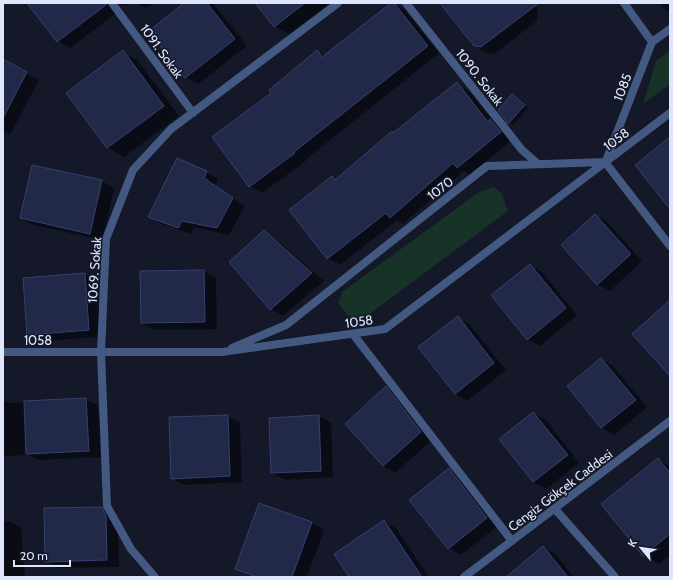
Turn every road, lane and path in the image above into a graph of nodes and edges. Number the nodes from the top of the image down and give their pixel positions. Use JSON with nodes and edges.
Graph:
{"nodes":[{"id":1,"x":112,"y":3,"type":"edge"},
{"id":2,"x":338,"y":3,"type":"edge"},
{"id":3,"x":406,"y":3,"type":"edge"},
{"id":4,"x":624,"y":3,"type":"edge"},
{"id":5,"x":670,"y":29,"type":"edge"},
{"id":6,"x":652,"y":42,"type":"junction"},
{"id":7,"x":193,"y":113,"type":"junction"},
{"id":8,"x":670,"y":113,"type":"edge"},
{"id":9,"x":606,"y":162,"type":"junction"},
{"id":10,"x":538,"y":164,"type":"junction"},
{"id":11,"x":670,"y":246,"type":"edge"},
{"id":12,"x":353,"y":334,"type":"junction"},
{"id":13,"x":3,"y":352,"type":"edge"},
{"id":14,"x":102,"y":352,"type":"junction"},
{"id":15,"x":222,"y":352,"type":"junction"},
{"id":16,"x":670,"y":421,"type":"edge"},
{"id":17,"x":555,"y":509,"type":"junction"},
{"id":18,"x":512,"y":541,"type":"junction"},
{"id":19,"x":155,"y":577,"type":"edge"},
{"id":20,"x":464,"y":577,"type":"edge"},
{"id":21,"x":615,"y":577,"type":"edge"}],
"edges":[{"from":1,"to":7,"type":"street","name":"1091. Sokak"},
{"from":2,"to":7,"type":"street","name":"1069. Sokak"},
{"from":3,"to":10,"type":"street","name":"1090. Sokak"},
{"from":4,"to":6,"type":"street"},
{"from":5,"to":6,"type":"street"},
{"from":6,"to":9,"type":"street","name":"1085"},
{"from":7,"to":14,"type":"street","name":"1069. Sokak"},
{"from":8,"to":9,"type":"street","name":"1058"},
{"from":9,"to":10,"type":"street","name":"1070"},
{"from":9,"to":11,"type":"street"},
{"from":9,"to":12,"type":"street","name":"1058"},
{"from":10,"to":15,"type":"street","name":"1070"},
{"from":12,"to":15,"type":"street","name":"1058"},
{"from":12,"to":18,"type":"street"},
{"from":13,"to":14,"type":"street","name":"1058"},
{"from":14,"to":15,"type":"street","name":"1058"},
{"from":14,"to":19,"type":"street","name":"1069. Sokak"},
{"from":16,"to":17,"type":"street","name":"Cengiz Gökçek Caddesi"},
{"from":17,"to":18,"type":"street","name":"Cengiz Gökçek Caddesi"},
{"from":17,"to":21,"type":"street"},
{"from":18,"to":20,"type":"street","name":"Cengiz Gökçek Caddesi"}]}
